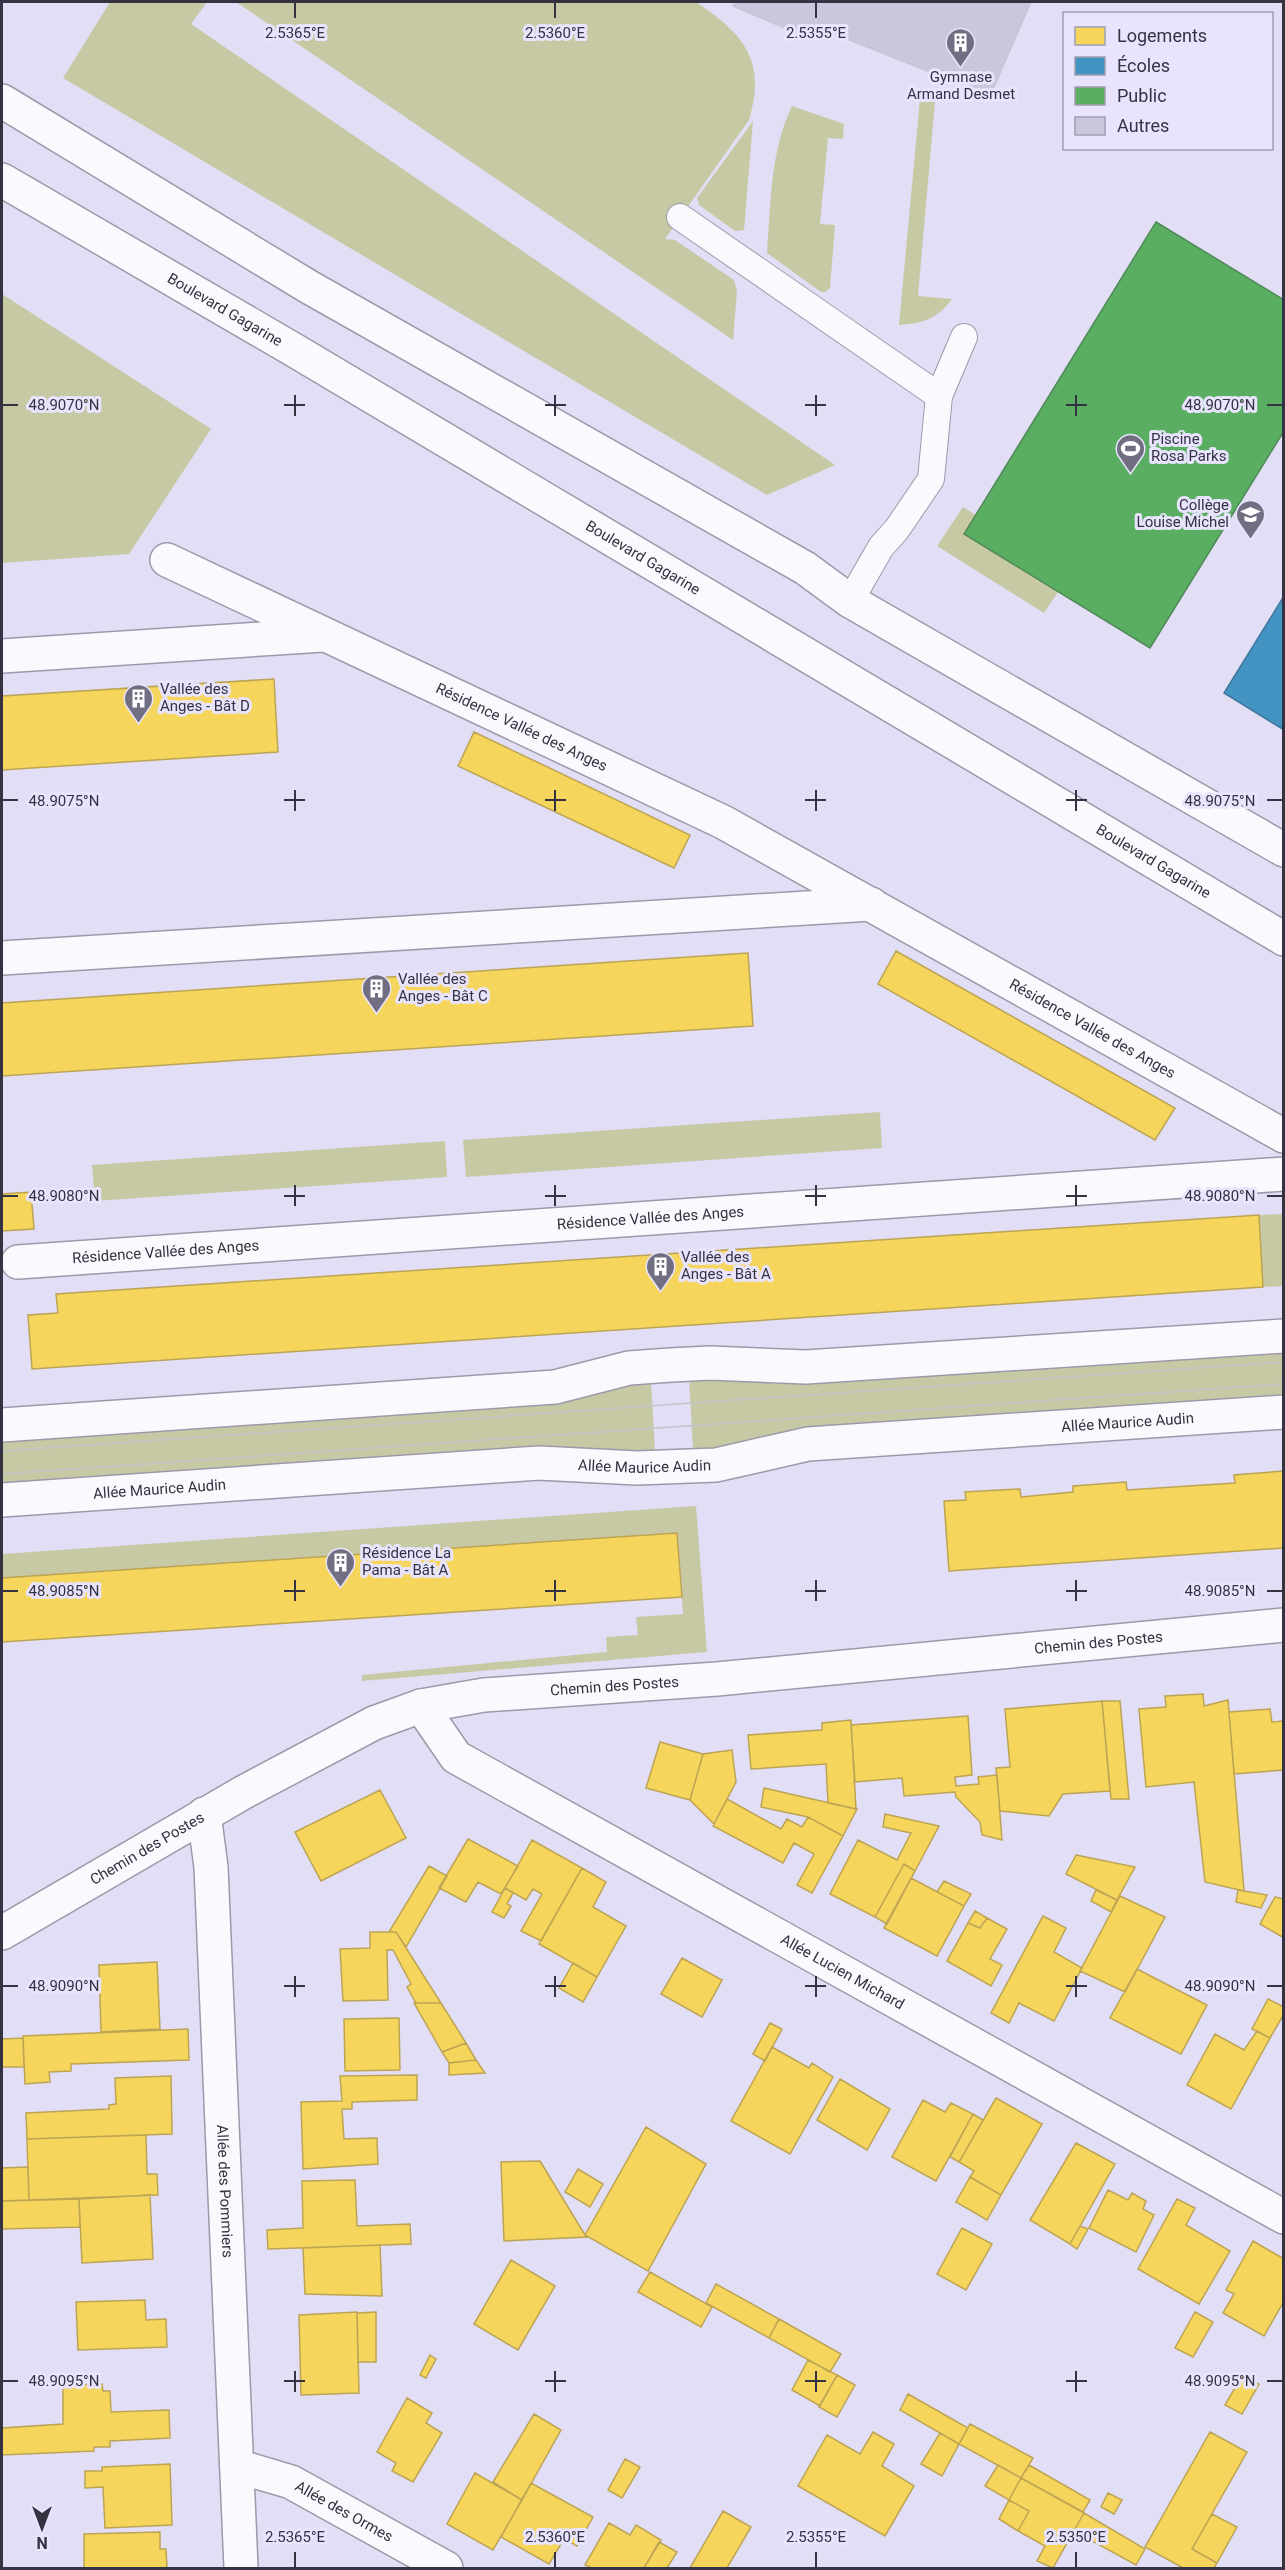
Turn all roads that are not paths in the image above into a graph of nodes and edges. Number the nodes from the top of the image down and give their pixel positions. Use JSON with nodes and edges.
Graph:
{"nodes":[{"id":1,"x":2,"y":101,"type":"edge"},
{"id":2,"x":2,"y":180,"type":"edge"},
{"id":3,"x":680,"y":217,"type":"dead end"},
{"id":4,"x":964,"y":337,"type":"dead end"},
{"id":5,"x":939,"y":396,"type":"junction"},
{"id":6,"x":167,"y":560,"type":"dead end"},
{"id":7,"x":849,"y":601,"type":"junction"},
{"id":8,"x":326,"y":634,"type":"junction"},
{"id":9,"x":2,"y":656,"type":"edge"},
{"id":10,"x":1284,"y":850,"type":"edge"},
{"id":11,"x":871,"y":904,"type":"junction"},
{"id":12,"x":1284,"y":939,"type":"edge"},
{"id":13,"x":2,"y":958,"type":"edge"},
{"id":14,"x":1284,"y":1136,"type":"edge"},
{"id":15,"x":1284,"y":1174,"type":"edge"},
{"id":16,"x":18,"y":1262,"type":"dead end"},
{"id":17,"x":1284,"y":1336,"type":"edge"},
{"id":18,"x":1284,"y":1412,"type":"edge"},
{"id":19,"x":2,"y":1425,"type":"edge"},
{"id":20,"x":2,"y":1500,"type":"edge"},
{"id":21,"x":1284,"y":1625,"type":"edge"},
{"id":22,"x":421,"y":1706,"type":"junction"},
{"id":23,"x":204,"y":1814,"type":"junction"},
{"id":24,"x":2,"y":1933,"type":"edge"},
{"id":25,"x":1284,"y":2217,"type":"edge"},
{"id":26,"x":237,"y":2466,"type":"junction"},
{"id":27,"x":242,"y":2568,"type":"edge"},
{"id":28,"x":446,"y":2568,"type":"edge"}],
"edges":[{"from":1,"to":7,"type":"street"},
{"from":2,"to":12,"type":"street","name":"Boulevard Gagarine"},
{"from":3,"to":5,"type":"lane"},
{"from":4,"to":5,"type":"lane"},
{"from":5,"to":7,"type":"lane"},
{"from":6,"to":8,"type":"street","name":"Résidence Vallée des Anges"},
{"from":7,"to":10,"type":"street"},
{"from":8,"to":9,"type":"street"},
{"from":8,"to":11,"type":"street","name":"Résidence Vallée des Anges"},
{"from":11,"to":13,"type":"street"},
{"from":11,"to":14,"type":"street","name":"Résidence Vallée des Anges"},
{"from":15,"to":16,"type":"street","name":"Résidence Vallée des Anges"},
{"from":17,"to":19,"type":"street"},
{"from":18,"to":20,"type":"street","name":"Allée Maurice Audin"},
{"from":21,"to":22,"type":"street","name":"Chemin des Postes"},
{"from":22,"to":23,"type":"street","name":"Chemin des Postes"},
{"from":22,"to":25,"type":"street","name":"Allée Lucien Michard"},
{"from":23,"to":24,"type":"street","name":"Chemin des Postes"},
{"from":23,"to":26,"type":"street","name":"Allée des Pommiers"},
{"from":26,"to":27,"type":"street","name":"Allée des Pommiers"},
{"from":26,"to":28,"type":"street","name":"Allée des Ormes"}]}
